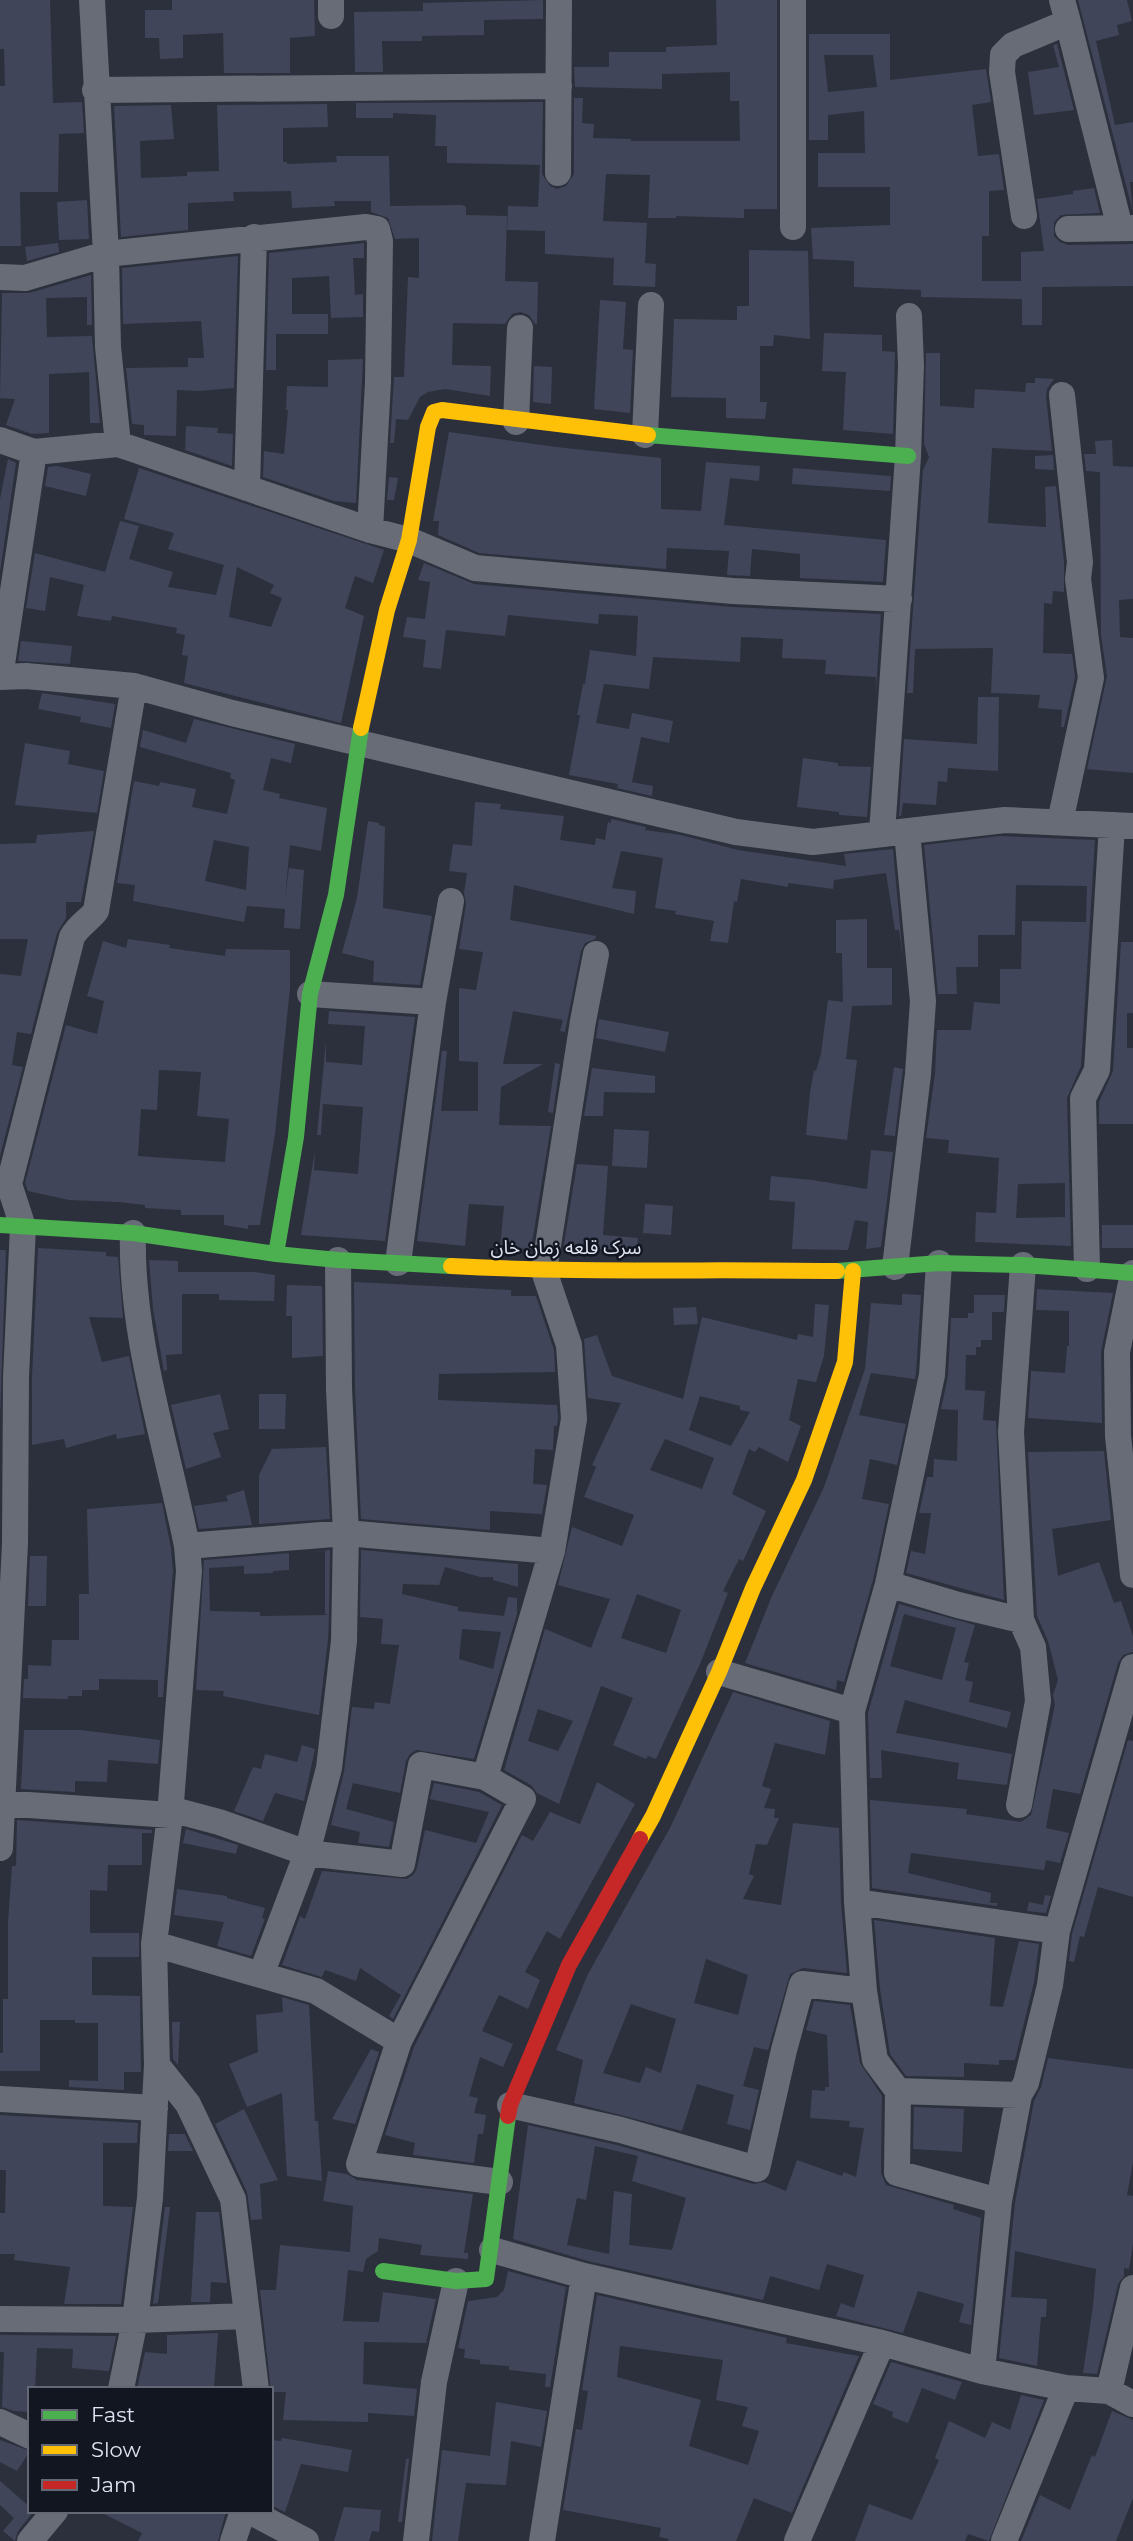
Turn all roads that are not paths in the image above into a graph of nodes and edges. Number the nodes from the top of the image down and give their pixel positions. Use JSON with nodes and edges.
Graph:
{"nodes":[{"id":1,"x":92,"y":0,"type":"edge"},
{"id":2,"x":559,"y":0,"type":"edge"},
{"id":3,"x":793,"y":0,"type":"edge"},
{"id":4,"x":1065,"y":11,"type":"edge"},
{"id":5,"x":559,"y":86,"type":"junction"},
{"id":6,"x":95,"y":90,"type":"junction"},
{"id":7,"x":558,"y":173,"type":"dead end"},
{"id":8,"x":1024,"y":216,"type":"dead end"},
{"id":9,"x":793,"y":227,"type":"dead end"},
{"id":10,"x":1127,"y":228,"type":"edge"},
{"id":11,"x":1068,"y":229,"type":"dead end"},
{"id":12,"x":254,"y":237,"type":"junction"},
{"id":13,"x":106,"y":254,"type":"junction"},
{"id":14,"x":0,"y":277,"type":"edge"},
{"id":15,"x":651,"y":306,"type":"dead end"},
{"id":16,"x":909,"y":316,"type":"dead end"},
{"id":17,"x":520,"y":328,"type":"dead end"},
{"id":18,"x":1062,"y":395,"type":"dead end"},
{"id":19,"x":516,"y":422,"type":"junction"},
{"id":20,"x":645,"y":435,"type":"junction"},
{"id":21,"x":0,"y":440,"type":"edge"},
{"id":22,"x":118,"y":444,"type":"junction"},
{"id":23,"x":34,"y":452,"type":"junction"},
{"id":24,"x":908,"y":456,"type":"junction"},
{"id":25,"x":247,"y":488,"type":"junction"},
{"id":26,"x":370,"y":530,"type":"junction"},
{"id":27,"x":409,"y":540,"type":"junction"},
{"id":28,"x":899,"y":598,"type":"junction"},
{"id":29,"x":0,"y":677,"type":"edge"},
{"id":30,"x":134,"y":686,"type":"junction"},
{"id":31,"x":358,"y":743,"type":"junction"},
{"id":32,"x":1060,"y":822,"type":"junction"},
{"id":33,"x":1122,"y":825,"type":"edge"},
{"id":34,"x":895,"y":832,"type":"junction"},
{"id":35,"x":451,"y":901,"type":"dead end"},
{"id":36,"x":596,"y":954,"type":"dead end"},
{"id":37,"x":310,"y":994,"type":"junction"},
{"id":38,"x":433,"y":1002,"type":"junction"},
{"id":39,"x":12,"y":1226,"type":"edge"},
{"id":40,"x":133,"y":1233,"type":"junction"},
{"id":41,"x":276,"y":1254,"type":"junction"},
{"id":42,"x":338,"y":1260,"type":"junction"},
{"id":43,"x":398,"y":1263,"type":"junction"},
{"id":44,"x":939,"y":1263,"type":"junction"},
{"id":45,"x":1023,"y":1265,"type":"junction"},
{"id":46,"x":895,"y":1267,"type":"junction"},
{"id":47,"x":1087,"y":1269,"type":"junction"},
{"id":48,"x":544,"y":1271,"type":"junction"},
{"id":49,"x":853,"y":1271,"type":"junction"},
{"id":50,"x":1133,"y":1273,"type":"edge"},
{"id":51,"x":346,"y":1533,"type":"junction"},
{"id":52,"x":187,"y":1546,"type":"junction"},
{"id":53,"x":552,"y":1551,"type":"junction"},
{"id":54,"x":1133,"y":1575,"type":"edge"},
{"id":55,"x":888,"y":1584,"type":"junction"},
{"id":56,"x":1021,"y":1620,"type":"junction"},
{"id":57,"x":1133,"y":1667,"type":"edge"},
{"id":58,"x":719,"y":1671,"type":"junction"},
{"id":59,"x":852,"y":1711,"type":"junction"},
{"id":60,"x":485,"y":1777,"type":"junction"},
{"id":61,"x":1,"y":1803,"type":"edge"},
{"id":62,"x":1019,"y":1805,"type":"dead end"},
{"id":63,"x":170,"y":1812,"type":"junction"},
{"id":64,"x":0,"y":1848,"type":"edge"},
{"id":65,"x":307,"y":1853,"type":"junction"},
{"id":66,"x":857,"y":1902,"type":"junction"},
{"id":67,"x":1057,"y":1931,"type":"junction"},
{"id":68,"x":154,"y":1944,"type":"junction"},
{"id":69,"x":261,"y":1975,"type":"junction"},
{"id":70,"x":864,"y":1991,"type":"junction"},
{"id":71,"x":399,"y":2041,"type":"junction"},
{"id":72,"x":157,"y":2065,"type":"junction"},
{"id":73,"x":898,"y":2091,"type":"junction"},
{"id":74,"x":1019,"y":2095,"type":"junction"},
{"id":75,"x":0,"y":2099,"type":"edge"},
{"id":76,"x":510,"y":2105,"type":"junction"},
{"id":77,"x":155,"y":2108,"type":"junction"},
{"id":78,"x":500,"y":2182,"type":"junction"},
{"id":79,"x":999,"y":2201,"type":"junction"},
{"id":80,"x":492,"y":2250,"type":"junction"},
{"id":81,"x":383,"y":2271,"type":"dead end"},
{"id":82,"x":584,"y":2276,"type":"junction"},
{"id":83,"x":456,"y":2281,"type":"junction"},
{"id":84,"x":1133,"y":2288,"type":"edge"},
{"id":85,"x":247,"y":2316,"type":"junction"},
{"id":86,"x":0,"y":2319,"type":"edge"},
{"id":87,"x":135,"y":2320,"type":"junction"},
{"id":88,"x":883,"y":2343,"type":"junction"},
{"id":89,"x":982,"y":2371,"type":"junction"},
{"id":90,"x":121,"y":2387,"type":"edge"},
{"id":91,"x":256,"y":2387,"type":"edge"},
{"id":92,"x":1066,"y":2388,"type":"junction"},
{"id":93,"x":1109,"y":2391,"type":"junction"},
{"id":94,"x":1133,"y":2404,"type":"edge"},
{"id":95,"x":0,"y":2422,"type":"edge"},
{"id":96,"x":28,"y":2435,"type":"edge"},
{"id":97,"x":53,"y":2513,"type":"edge"},
{"id":98,"x":242,"y":2513,"type":"edge"},
{"id":99,"x":253,"y":2513,"type":"edge"},
{"id":100,"x":30,"y":2541,"type":"edge"},
{"id":101,"x":233,"y":2541,"type":"edge"},
{"id":102,"x":306,"y":2541,"type":"edge"},
{"id":103,"x":416,"y":2541,"type":"edge"},
{"id":104,"x":542,"y":2541,"type":"edge"},
{"id":105,"x":797,"y":2541,"type":"edge"},
{"id":106,"x":1004,"y":2541,"type":"edge"}],
"edges":[{"from":1,"to":6,"type":"street"},
{"from":2,"to":5,"type":"street"},
{"from":3,"to":9,"type":"street"},
{"from":4,"to":8,"type":"street"},
{"from":4,"to":10,"type":"street"},
{"from":5,"to":6,"type":"street"},
{"from":5,"to":7,"type":"street"},
{"from":6,"to":13,"type":"street"},
{"from":10,"to":11,"type":"street"},
{"from":12,"to":13,"type":"street"},
{"from":12,"to":25,"type":"street"},
{"from":12,"to":26,"type":"street"},
{"from":13,"to":14,"type":"street"},
{"from":13,"to":22,"type":"street"},
{"from":15,"to":20,"type":"street"},
{"from":16,"to":24,"type":"street"},
{"from":17,"to":19,"type":"street"},
{"from":18,"to":32,"type":"street"},
{"from":19,"to":20,"type":"street"},
{"from":19,"to":27,"type":"street"},
{"from":20,"to":24,"type":"street"},
{"from":21,"to":23,"type":"street"},
{"from":22,"to":23,"type":"street"},
{"from":22,"to":25,"type":"street"},
{"from":23,"to":29,"type":"street"},
{"from":24,"to":28,"type":"street"},
{"from":25,"to":26,"type":"street"},
{"from":26,"to":27,"type":"street"},
{"from":27,"to":28,"type":"street"},
{"from":27,"to":31,"type":"street"},
{"from":28,"to":34,"type":"street"},
{"from":29,"to":30,"type":"street"},
{"from":30,"to":31,"type":"street"},
{"from":30,"to":39,"type":"street"},
{"from":31,"to":34,"type":"street"},
{"from":31,"to":37,"type":"street"},
{"from":32,"to":33,"type":"street"},
{"from":32,"to":34,"type":"street"},
{"from":33,"to":47,"type":"street"},
{"from":34,"to":46,"type":"street"},
{"from":35,"to":38,"type":"street"},
{"from":36,"to":48,"type":"street"},
{"from":37,"to":38,"type":"street"},
{"from":37,"to":41,"type":"street"},
{"from":38,"to":43,"type":"street"},
{"from":39,"to":40,"type":"street","name":"سرک قلعه زمان خان"},
{"from":39,"to":61,"type":"street"},
{"from":40,"to":41,"type":"street","name":"سرک قلعه زمان خان"},
{"from":40,"to":52,"type":"street"},
{"from":41,"to":42,"type":"street","name":"سرک قلعه زمان خان"},
{"from":42,"to":43,"type":"street","name":"سرک قلعه زمان خان"},
{"from":42,"to":51,"type":"street"},
{"from":43,"to":48,"type":"street","name":"سرک قلعه زمان خان"},
{"from":44,"to":45,"type":"street","name":"سرک قلعه زمان خان"},
{"from":44,"to":46,"type":"street","name":"سرک قلعه زمان خان"},
{"from":44,"to":55,"type":"street"},
{"from":45,"to":47,"type":"street","name":"سرک قلعه زمان خان"},
{"from":45,"to":56,"type":"street"},
{"from":46,"to":49,"type":"street","name":"سرک قلعه زمان خان"},
{"from":47,"to":50,"type":"street","name":"سرک قلعه زمان خان"},
{"from":48,"to":49,"type":"street","name":"سرک قلعه زمان خان"},
{"from":48,"to":53,"type":"street"},
{"from":49,"to":58,"type":"street"},
{"from":50,"to":54,"type":"street"},
{"from":51,"to":52,"type":"street"},
{"from":51,"to":53,"type":"street"},
{"from":51,"to":65,"type":"street"},
{"from":52,"to":63,"type":"street"},
{"from":53,"to":60,"type":"street"},
{"from":55,"to":56,"type":"street"},
{"from":55,"to":59,"type":"street"},
{"from":56,"to":62,"type":"street"},
{"from":57,"to":67,"type":"street"},
{"from":58,"to":59,"type":"street"},
{"from":58,"to":76,"type":"street"},
{"from":59,"to":66,"type":"street"},
{"from":60,"to":65,"type":"street"},
{"from":60,"to":71,"type":"street"},
{"from":61,"to":63,"type":"street"},
{"from":61,"to":64,"type":"street"},
{"from":63,"to":65,"type":"street"},
{"from":63,"to":68,"type":"street"},
{"from":65,"to":69,"type":"street"},
{"from":66,"to":67,"type":"street"},
{"from":66,"to":70,"type":"street"},
{"from":67,"to":74,"type":"street"},
{"from":68,"to":69,"type":"street"},
{"from":68,"to":72,"type":"street"},
{"from":69,"to":71,"type":"street"},
{"from":70,"to":73,"type":"street"},
{"from":70,"to":76,"type":"street"},
{"from":71,"to":78,"type":"street"},
{"from":72,"to":77,"type":"street"},
{"from":72,"to":85,"type":"street"},
{"from":73,"to":74,"type":"street"},
{"from":73,"to":79,"type":"street"},
{"from":74,"to":79,"type":"street"},
{"from":75,"to":77,"type":"street"},
{"from":76,"to":78,"type":"street"},
{"from":77,"to":87,"type":"street"},
{"from":78,"to":80,"type":"street"},
{"from":79,"to":89,"type":"street"},
{"from":80,"to":82,"type":"street"},
{"from":80,"to":83,"type":"street"},
{"from":81,"to":83,"type":"street"},
{"from":82,"to":88,"type":"street"},
{"from":82,"to":104,"type":"street"},
{"from":83,"to":103,"type":"street"},
{"from":84,"to":93,"type":"street"},
{"from":85,"to":87,"type":"street"},
{"from":85,"to":91,"type":"street"},
{"from":86,"to":87,"type":"street"},
{"from":87,"to":90,"type":"street"},
{"from":88,"to":89,"type":"street"},
{"from":88,"to":105,"type":"street"},
{"from":89,"to":92,"type":"street"},
{"from":92,"to":93,"type":"street"},
{"from":92,"to":106,"type":"street"},
{"from":93,"to":94,"type":"street"},
{"from":95,"to":96,"type":"street"},
{"from":97,"to":100,"type":"street"},
{"from":98,"to":101,"type":"street"},
{"from":99,"to":102,"type":"street"}]}
